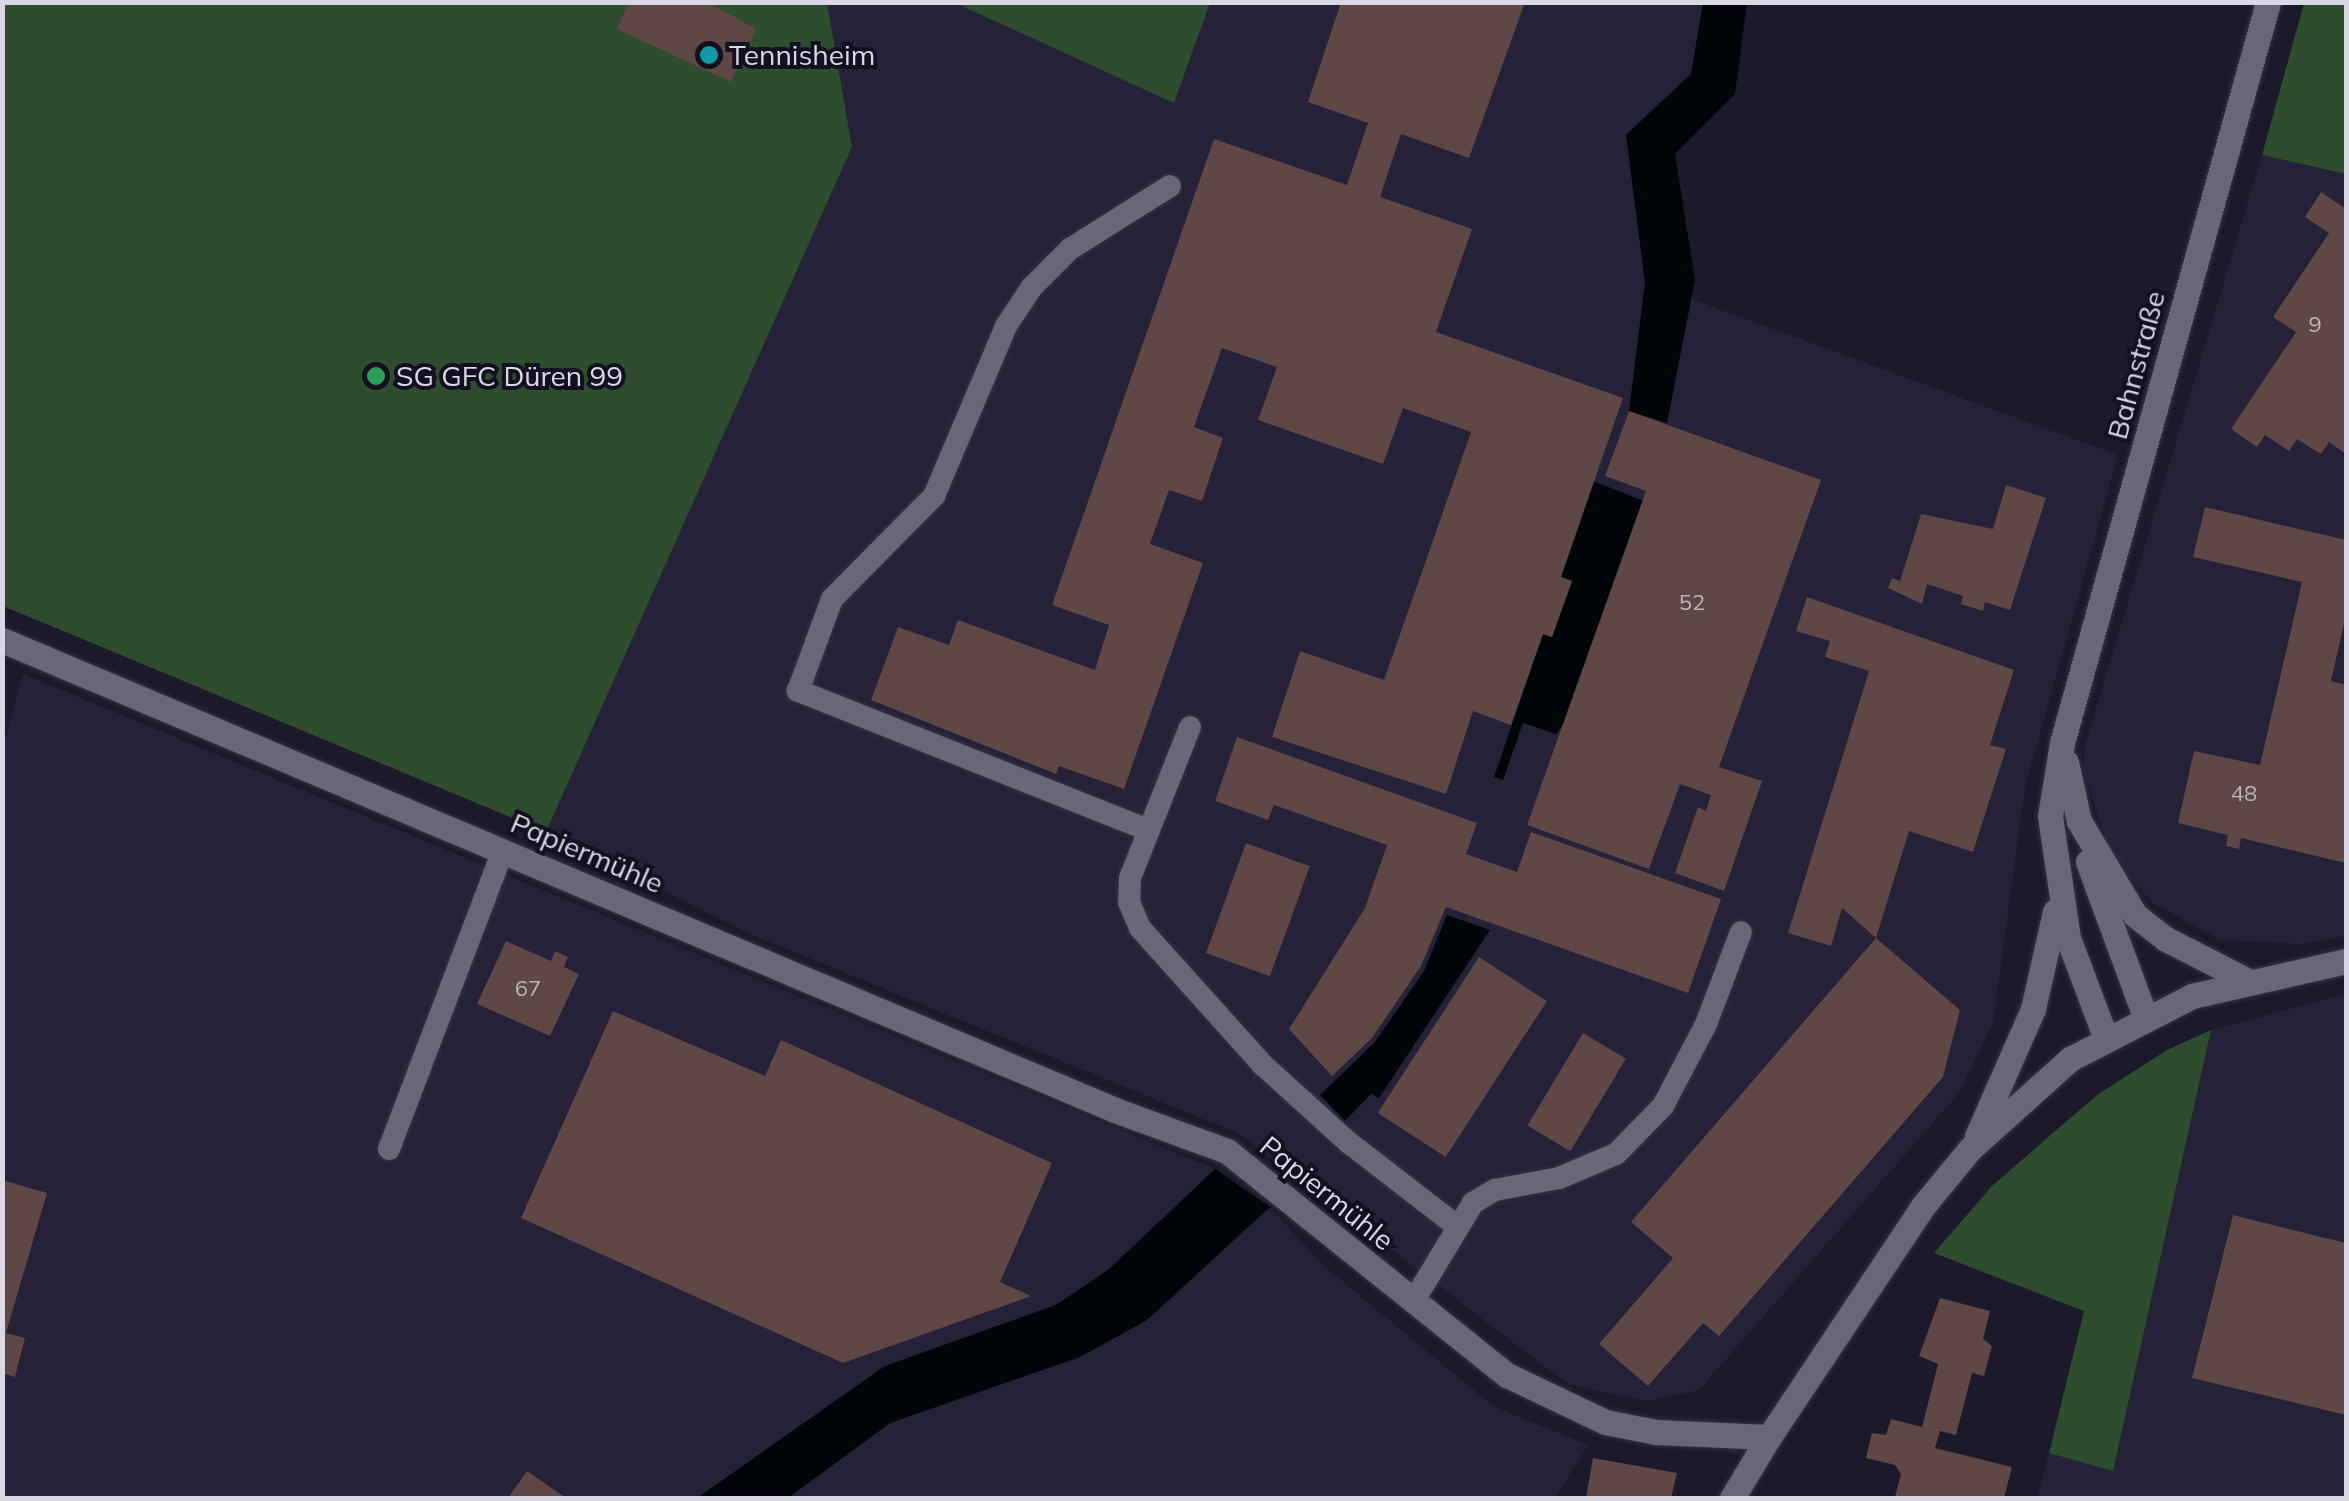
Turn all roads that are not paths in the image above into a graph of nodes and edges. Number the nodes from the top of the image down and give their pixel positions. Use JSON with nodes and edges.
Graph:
{"nodes":[{"id":1,"x":2268,"y":2,"type":"edge"},
{"id":2,"x":1170,"y":186,"type":"dead end"},
{"id":3,"x":2,"y":640,"type":"edge"},
{"id":4,"x":1190,"y":727,"type":"dead end"},
{"id":5,"x":2062,"y":743,"type":"junction"},
{"id":6,"x":2079,"y":822,"type":"junction"},
{"id":7,"x":1148,"y":830,"type":"junction"},
{"id":8,"x":504,"y":850,"type":"junction"},
{"id":9,"x":2058,"y":883,"type":"junction"},
{"id":10,"x":1741,"y":932,"type":"dead end"},
{"id":11,"x":2346,"y":961,"type":"edge"},
{"id":12,"x":2246,"y":980,"type":"junction"},
{"id":13,"x":2145,"y":1016,"type":"junction"},
{"id":14,"x":2106,"y":1036,"type":"junction"},
{"id":15,"x":389,"y":1148,"type":"dead end"},
{"id":16,"x":1970,"y":1150,"type":"junction"},
{"id":17,"x":1458,"y":1227,"type":"junction"},
{"id":18,"x":1413,"y":1302,"type":"junction"},
{"id":19,"x":1769,"y":1437,"type":"junction"},
{"id":20,"x":1732,"y":1498,"type":"edge"}],
"edges":[{"from":1,"to":5,"type":"street","name":"Bahnstraße"},
{"from":2,"to":7,"type":"lane"},
{"from":3,"to":8,"type":"street","name":"Papiermühle"},
{"from":4,"to":7,"type":"lane"},
{"from":5,"to":6,"type":"street","name":"Bahnstraße"},
{"from":5,"to":9,"type":"street","name":"Bahnstraße"},
{"from":6,"to":12,"type":"street","name":"Bahnstraße"},
{"from":6,"to":13,"type":"street","name":"Bahnstraße"},
{"from":7,"to":17,"type":"lane"},
{"from":8,"to":15,"type":"lane"},
{"from":8,"to":18,"type":"street","name":"Papiermühle"},
{"from":9,"to":14,"type":"street","name":"Bahnstraße"},
{"from":9,"to":16,"type":"street","name":"Bahnstraße"},
{"from":10,"to":17,"type":"lane"},
{"from":11,"to":12,"type":"street"},
{"from":12,"to":13,"type":"street"},
{"from":13,"to":14,"type":"street"},
{"from":14,"to":16,"type":"street"},
{"from":16,"to":19,"type":"street"},
{"from":17,"to":18,"type":"lane"},
{"from":18,"to":19,"type":"street","name":"Papiermühle"},
{"from":19,"to":20,"type":"street"}]}
